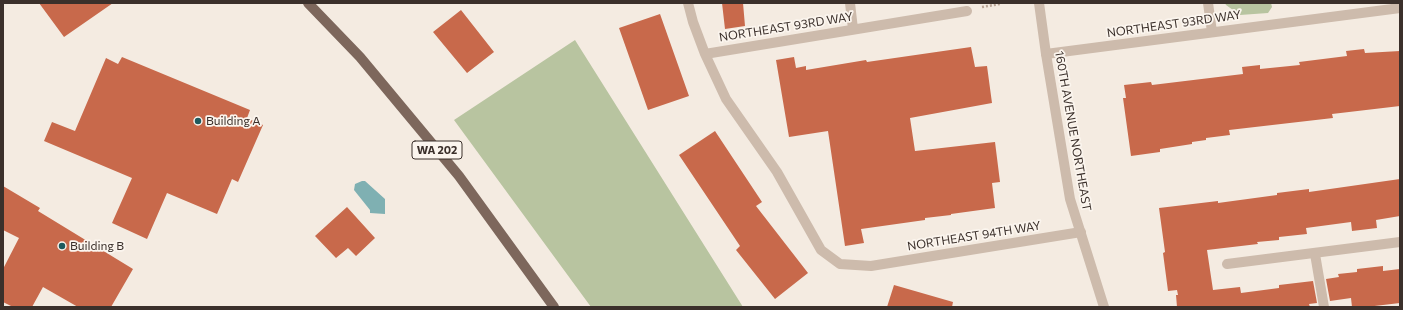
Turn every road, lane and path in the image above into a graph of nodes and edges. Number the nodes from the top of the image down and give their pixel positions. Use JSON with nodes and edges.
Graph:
{"nodes":[{"id":1,"x":308,"y":3,"type":"edge"},
{"id":2,"x":688,"y":3,"type":"edge"},
{"id":3,"x":850,"y":3,"type":"edge"},
{"id":4,"x":1039,"y":3,"type":"edge"},
{"id":5,"x":1208,"y":3,"type":"edge"},
{"id":6,"x":1000,"y":4,"type":"dead end"},
{"id":7,"x":1400,"y":8,"type":"edge"},
{"id":8,"x":971,"y":9,"type":"joint"},
{"id":9,"x":854,"y":29,"type":"junction"},
{"id":10,"x":1212,"y":32,"type":"junction"},
{"id":11,"x":705,"y":54,"type":"junction"},
{"id":12,"x":1046,"y":54,"type":"junction"},
{"id":13,"x":1081,"y":232,"type":"junction"},
{"id":14,"x":1400,"y":242,"type":"edge"},
{"id":15,"x":1315,"y":254,"type":"junction"},
{"id":16,"x":1227,"y":264,"type":"dead end"},
{"id":17,"x":554,"y":307,"type":"edge"},
{"id":18,"x":1104,"y":307,"type":"edge"},
{"id":19,"x":1324,"y":307,"type":"edge"}],
"edges":[{"from":1,"to":17,"type":"main road","number":"WA 202"},
{"from":2,"to":11,"type":"street","name":"NORTHEAST 94TH WAY"},
{"from":3,"to":9,"type":"street"},
{"from":4,"to":12,"type":"street","name":"160TH AVENUE NORTHEAST"},
{"from":5,"to":10,"type":"street"},
{"from":6,"to":8,"type":"path"},
{"from":7,"to":10,"type":"street","name":"NORTHEAST 93RD WAY"},
{"from":8,"to":9,"type":"street","name":"NORTHEAST 93RD WAY"},
{"from":9,"to":11,"type":"street","name":"NORTHEAST 93RD WAY"},
{"from":10,"to":12,"type":"street","name":"NORTHEAST 93RD WAY"},
{"from":11,"to":13,"type":"street","name":"NORTHEAST 94TH WAY"},
{"from":12,"to":13,"type":"street","name":"160TH AVENUE NORTHEAST"},
{"from":13,"to":18,"type":"street","name":"160TH AVENUE NORTHEAST"},
{"from":14,"to":15,"type":"street"},
{"from":15,"to":16,"type":"street"},
{"from":15,"to":19,"type":"street"}]}
